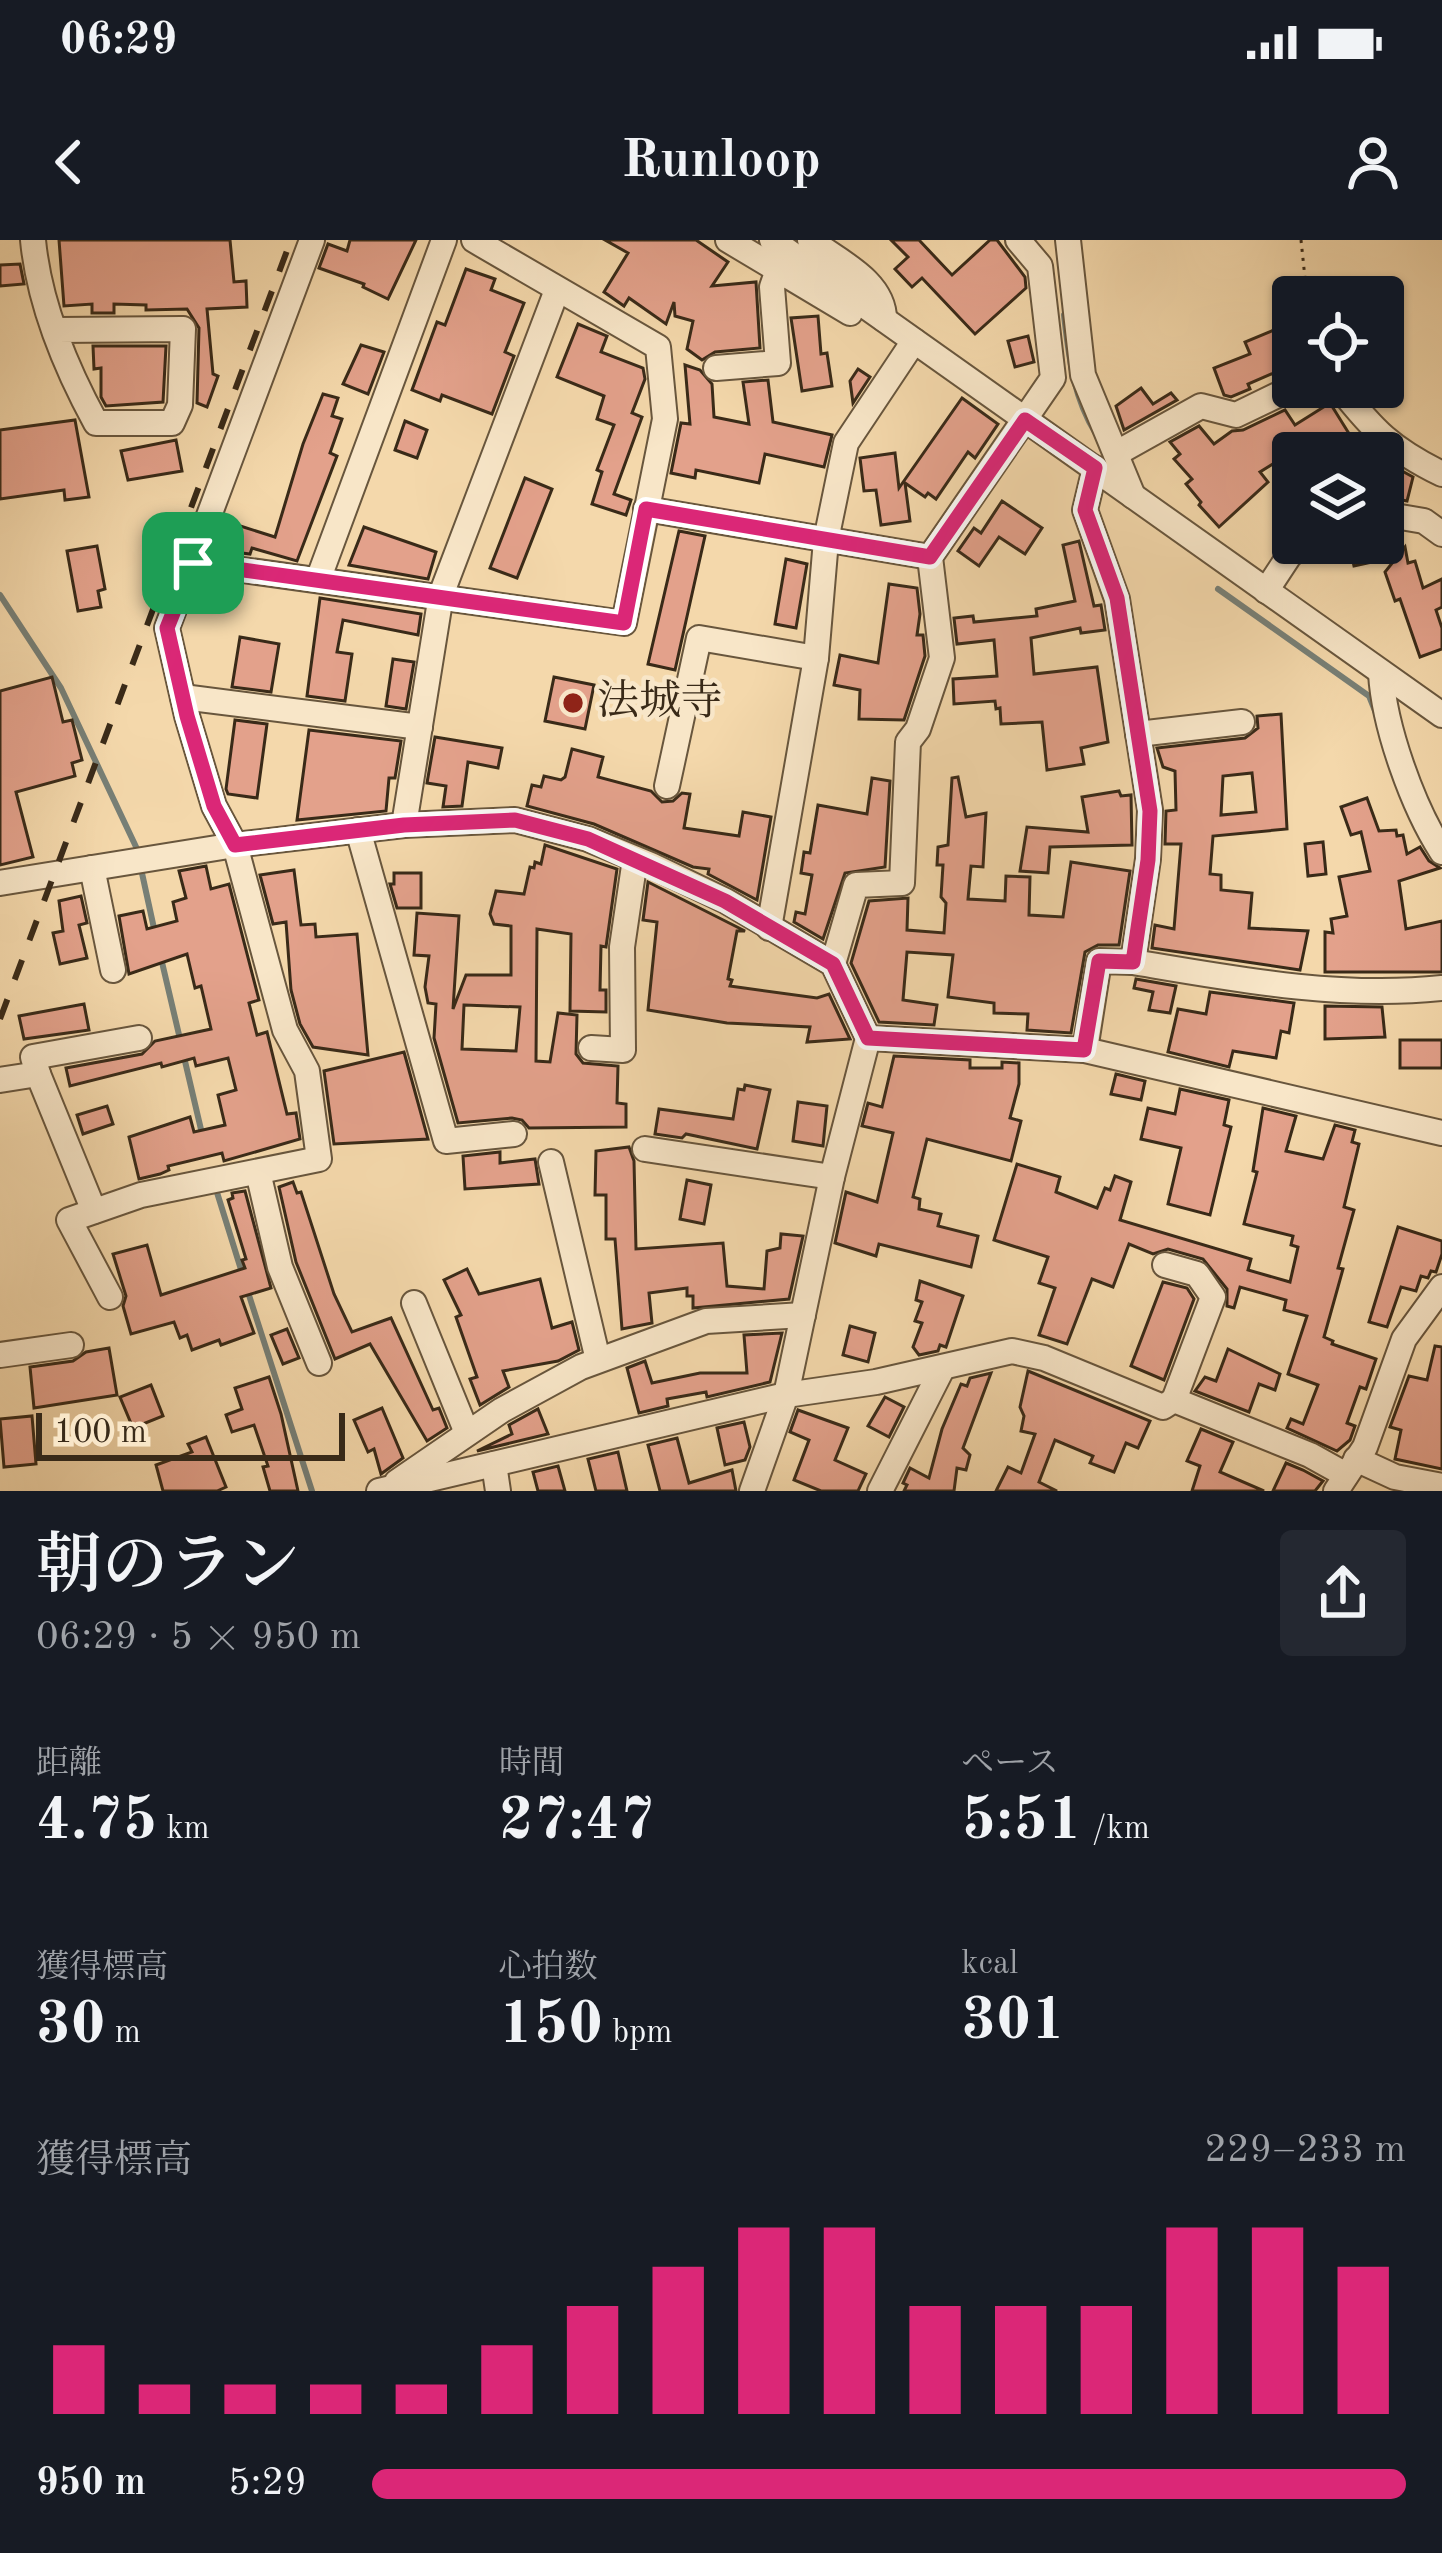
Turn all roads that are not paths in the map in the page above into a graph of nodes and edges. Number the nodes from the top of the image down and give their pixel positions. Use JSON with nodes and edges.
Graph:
{"nodes":[{"id":1,"x":33,"y":240,"type":"edge"},
{"id":2,"x":312,"y":240,"type":"edge"},
{"id":3,"x":444,"y":240,"type":"edge"},
{"id":4,"x":474,"y":240,"type":"edge"},
{"id":5,"x":728,"y":240,"type":"edge"},
{"id":6,"x":772,"y":240,"type":"edge"},
{"id":7,"x":810,"y":240,"type":"edge"},
{"id":8,"x":1018,"y":240,"type":"edge"},
{"id":9,"x":1068,"y":240,"type":"edge"},
{"id":10,"x":778,"y":270,"type":"junction"},
{"id":11,"x":556,"y":290,"type":"junction"},
{"id":12,"x":57,"y":330,"type":"junction"},
{"id":13,"x":898,"y":330,"type":"junction"},
{"id":14,"x":716,"y":368,"type":"dead end"},
{"id":15,"x":1272,"y":398,"type":"edge"},
{"id":16,"x":1356,"y":408,"type":"edge"},
{"id":17,"x":1025,"y":420,"type":"junction"},
{"id":18,"x":1117,"y":453,"type":"junction"},
{"id":19,"x":1095,"y":468,"type":"junction"},
{"id":20,"x":1442,"y":474,"type":"edge"},
{"id":21,"x":1133,"y":496,"type":"junction"},
{"id":22,"x":646,"y":509,"type":"junction"},
{"id":23,"x":1404,"y":518,"type":"edge"},
{"id":24,"x":1442,"y":534,"type":"edge"},
{"id":25,"x":826,"y":540,"type":"junction"},
{"id":26,"x":930,"y":557,"type":"junction"},
{"id":27,"x":193,"y":563,"type":"junction"},
{"id":28,"x":1284,"y":564,"type":"edge"},
{"id":29,"x":318,"y":580,"type":"junction"},
{"id":30,"x":1265,"y":591,"type":"junction"},
{"id":31,"x":441,"y":596,"type":"junction"},
{"id":32,"x":816,"y":658,"type":"junction"},
{"id":33,"x":1381,"y":673,"type":"junction"},
{"id":34,"x":183,"y":697,"type":"junction"},
{"id":35,"x":1442,"y":715,"type":"edge"},
{"id":36,"x":1242,"y":722,"type":"dead end"},
{"id":37,"x":420,"y":728,"type":"junction"},
{"id":38,"x":1138,"y":734,"type":"junction"},
{"id":39,"x":667,"y":786,"type":"dead end"},
{"id":40,"x":404,"y":825,"type":"junction"},
{"id":41,"x":358,"y":830,"type":"junction"},
{"id":42,"x":235,"y":845,"type":"junction"},
{"id":43,"x":1442,"y":852,"type":"edge"},
{"id":44,"x":634,"y":859,"type":"junction"},
{"id":45,"x":92,"y":868,"type":"junction"},
{"id":46,"x":0,"y":883,"type":"edge"},
{"id":47,"x":769,"y":928,"type":"junction"},
{"id":48,"x":1133,"y":962,"type":"junction"},
{"id":49,"x":833,"y":964,"type":"junction"},
{"id":50,"x":113,"y":970,"type":"dead end"},
{"id":51,"x":1442,"y":988,"type":"edge"},
{"id":52,"x":139,"y":1038,"type":"dead end"},
{"id":53,"x":868,"y":1038,"type":"junction"},
{"id":54,"x":591,"y":1048,"type":"dead end"},
{"id":55,"x":1084,"y":1050,"type":"junction"},
{"id":56,"x":38,"y":1074,"type":"junction"},
{"id":57,"x":0,"y":1080,"type":"edge"},
{"id":58,"x":514,"y":1133,"type":"dead end"},
{"id":59,"x":1442,"y":1133,"type":"edge"},
{"id":60,"x":645,"y":1149,"type":"dead end"},
{"id":61,"x":551,"y":1162,"type":"dead end"},
{"id":62,"x":258,"y":1172,"type":"junction"},
{"id":63,"x":832,"y":1177,"type":"junction"},
{"id":64,"x":94,"y":1211,"type":"junction"},
{"id":65,"x":1165,"y":1264,"type":"dead end"},
{"id":66,"x":1442,"y":1287,"type":"edge"},
{"id":67,"x":110,"y":1297,"type":"dead end"},
{"id":68,"x":414,"y":1303,"type":"dead end"},
{"id":69,"x":803,"y":1315,"type":"junction"},
{"id":70,"x":71,"y":1345,"type":"dead end"},
{"id":71,"x":0,"y":1355,"type":"edge"},
{"id":72,"x":598,"y":1360,"type":"junction"},
{"id":73,"x":319,"y":1364,"type":"dead end"},
{"id":74,"x":942,"y":1369,"type":"junction"},
{"id":75,"x":786,"y":1394,"type":"junction"},
{"id":76,"x":1174,"y":1400,"type":"junction"},
{"id":77,"x":467,"y":1432,"type":"junction"},
{"id":78,"x":494,"y":1464,"type":"junction"},
{"id":79,"x":1346,"y":1475,"type":"edge"},
{"id":80,"x":1442,"y":1486,"type":"edge"},
{"id":81,"x":383,"y":1490,"type":"edge"},
{"id":82,"x":499,"y":1491,"type":"edge"},
{"id":83,"x":752,"y":1491,"type":"edge"},
{"id":84,"x":880,"y":1491,"type":"edge"}],
"edges":[{"from":1,"to":12,"type":"street"},
{"from":2,"to":27,"type":"street"},
{"from":3,"to":29,"type":"street"},
{"from":4,"to":11,"type":"street"},
{"from":5,"to":10,"type":"street"},
{"from":6,"to":13,"type":"street"},
{"from":7,"to":13,"type":"street"},
{"from":8,"to":17,"type":"street"},
{"from":9,"to":18,"type":"street"},
{"from":10,"to":13,"type":"street"},
{"from":10,"to":14,"type":"street"},
{"from":11,"to":22,"type":"street"},
{"from":11,"to":31,"type":"street"},
{"from":12,"to":12,"type":"street"},
{"from":13,"to":17,"type":"street"},
{"from":13,"to":25,"type":"street"},
{"from":15,"to":18,"type":"street"},
{"from":16,"to":20,"type":"street"},
{"from":17,"to":19,"type":"street"},
{"from":17,"to":26,"type":"street"},
{"from":18,"to":21,"type":"street"},
{"from":19,"to":21,"type":"street"},
{"from":19,"to":38,"type":"street"},
{"from":21,"to":30,"type":"street"},
{"from":22,"to":25,"type":"street"},
{"from":22,"to":31,"type":"street"},
{"from":23,"to":24,"type":"street"},
{"from":25,"to":26,"type":"street"},
{"from":25,"to":32,"type":"street"},
{"from":26,"to":49,"type":"street"},
{"from":27,"to":29,"type":"street"},
{"from":27,"to":34,"type":"street"},
{"from":28,"to":30,"type":"street"},
{"from":29,"to":31,"type":"street"},
{"from":30,"to":33,"type":"street"},
{"from":31,"to":37,"type":"street"},
{"from":32,"to":39,"type":"street"},
{"from":32,"to":47,"type":"street"},
{"from":33,"to":35,"type":"street"},
{"from":33,"to":43,"type":"street"},
{"from":34,"to":37,"type":"street"},
{"from":34,"to":42,"type":"street"},
{"from":36,"to":38,"type":"street"},
{"from":37,"to":40,"type":"street"},
{"from":38,"to":48,"type":"street"},
{"from":40,"to":41,"type":"street"},
{"from":40,"to":44,"type":"street"},
{"from":41,"to":42,"type":"street"},
{"from":41,"to":58,"type":"street"},
{"from":42,"to":45,"type":"street"},
{"from":42,"to":62,"type":"street"},
{"from":44,"to":47,"type":"street"},
{"from":44,"to":54,"type":"street"},
{"from":45,"to":46,"type":"street"},
{"from":45,"to":50,"type":"street"},
{"from":47,"to":49,"type":"street"},
{"from":48,"to":51,"type":"street"},
{"from":48,"to":55,"type":"street"},
{"from":49,"to":53,"type":"street"},
{"from":52,"to":56,"type":"street"},
{"from":53,"to":55,"type":"street"},
{"from":53,"to":63,"type":"street"},
{"from":55,"to":59,"type":"street"},
{"from":56,"to":57,"type":"street"},
{"from":56,"to":64,"type":"street"},
{"from":60,"to":63,"type":"street"},
{"from":61,"to":72,"type":"street"},
{"from":62,"to":64,"type":"street"},
{"from":62,"to":73,"type":"street"},
{"from":63,"to":69,"type":"street"},
{"from":64,"to":67,"type":"street"},
{"from":65,"to":76,"type":"street"},
{"from":66,"to":79,"type":"street"},
{"from":68,"to":77,"type":"street"},
{"from":69,"to":72,"type":"street"},
{"from":69,"to":75,"type":"street"},
{"from":70,"to":71,"type":"street"},
{"from":72,"to":77,"type":"street"},
{"from":74,"to":75,"type":"street"},
{"from":74,"to":76,"type":"street"},
{"from":74,"to":84,"type":"street"},
{"from":75,"to":78,"type":"street"},
{"from":75,"to":83,"type":"street"},
{"from":76,"to":79,"type":"street"},
{"from":77,"to":81,"type":"street"},
{"from":78,"to":81,"type":"street"},
{"from":78,"to":82,"type":"street"},
{"from":79,"to":80,"type":"street"}]}
